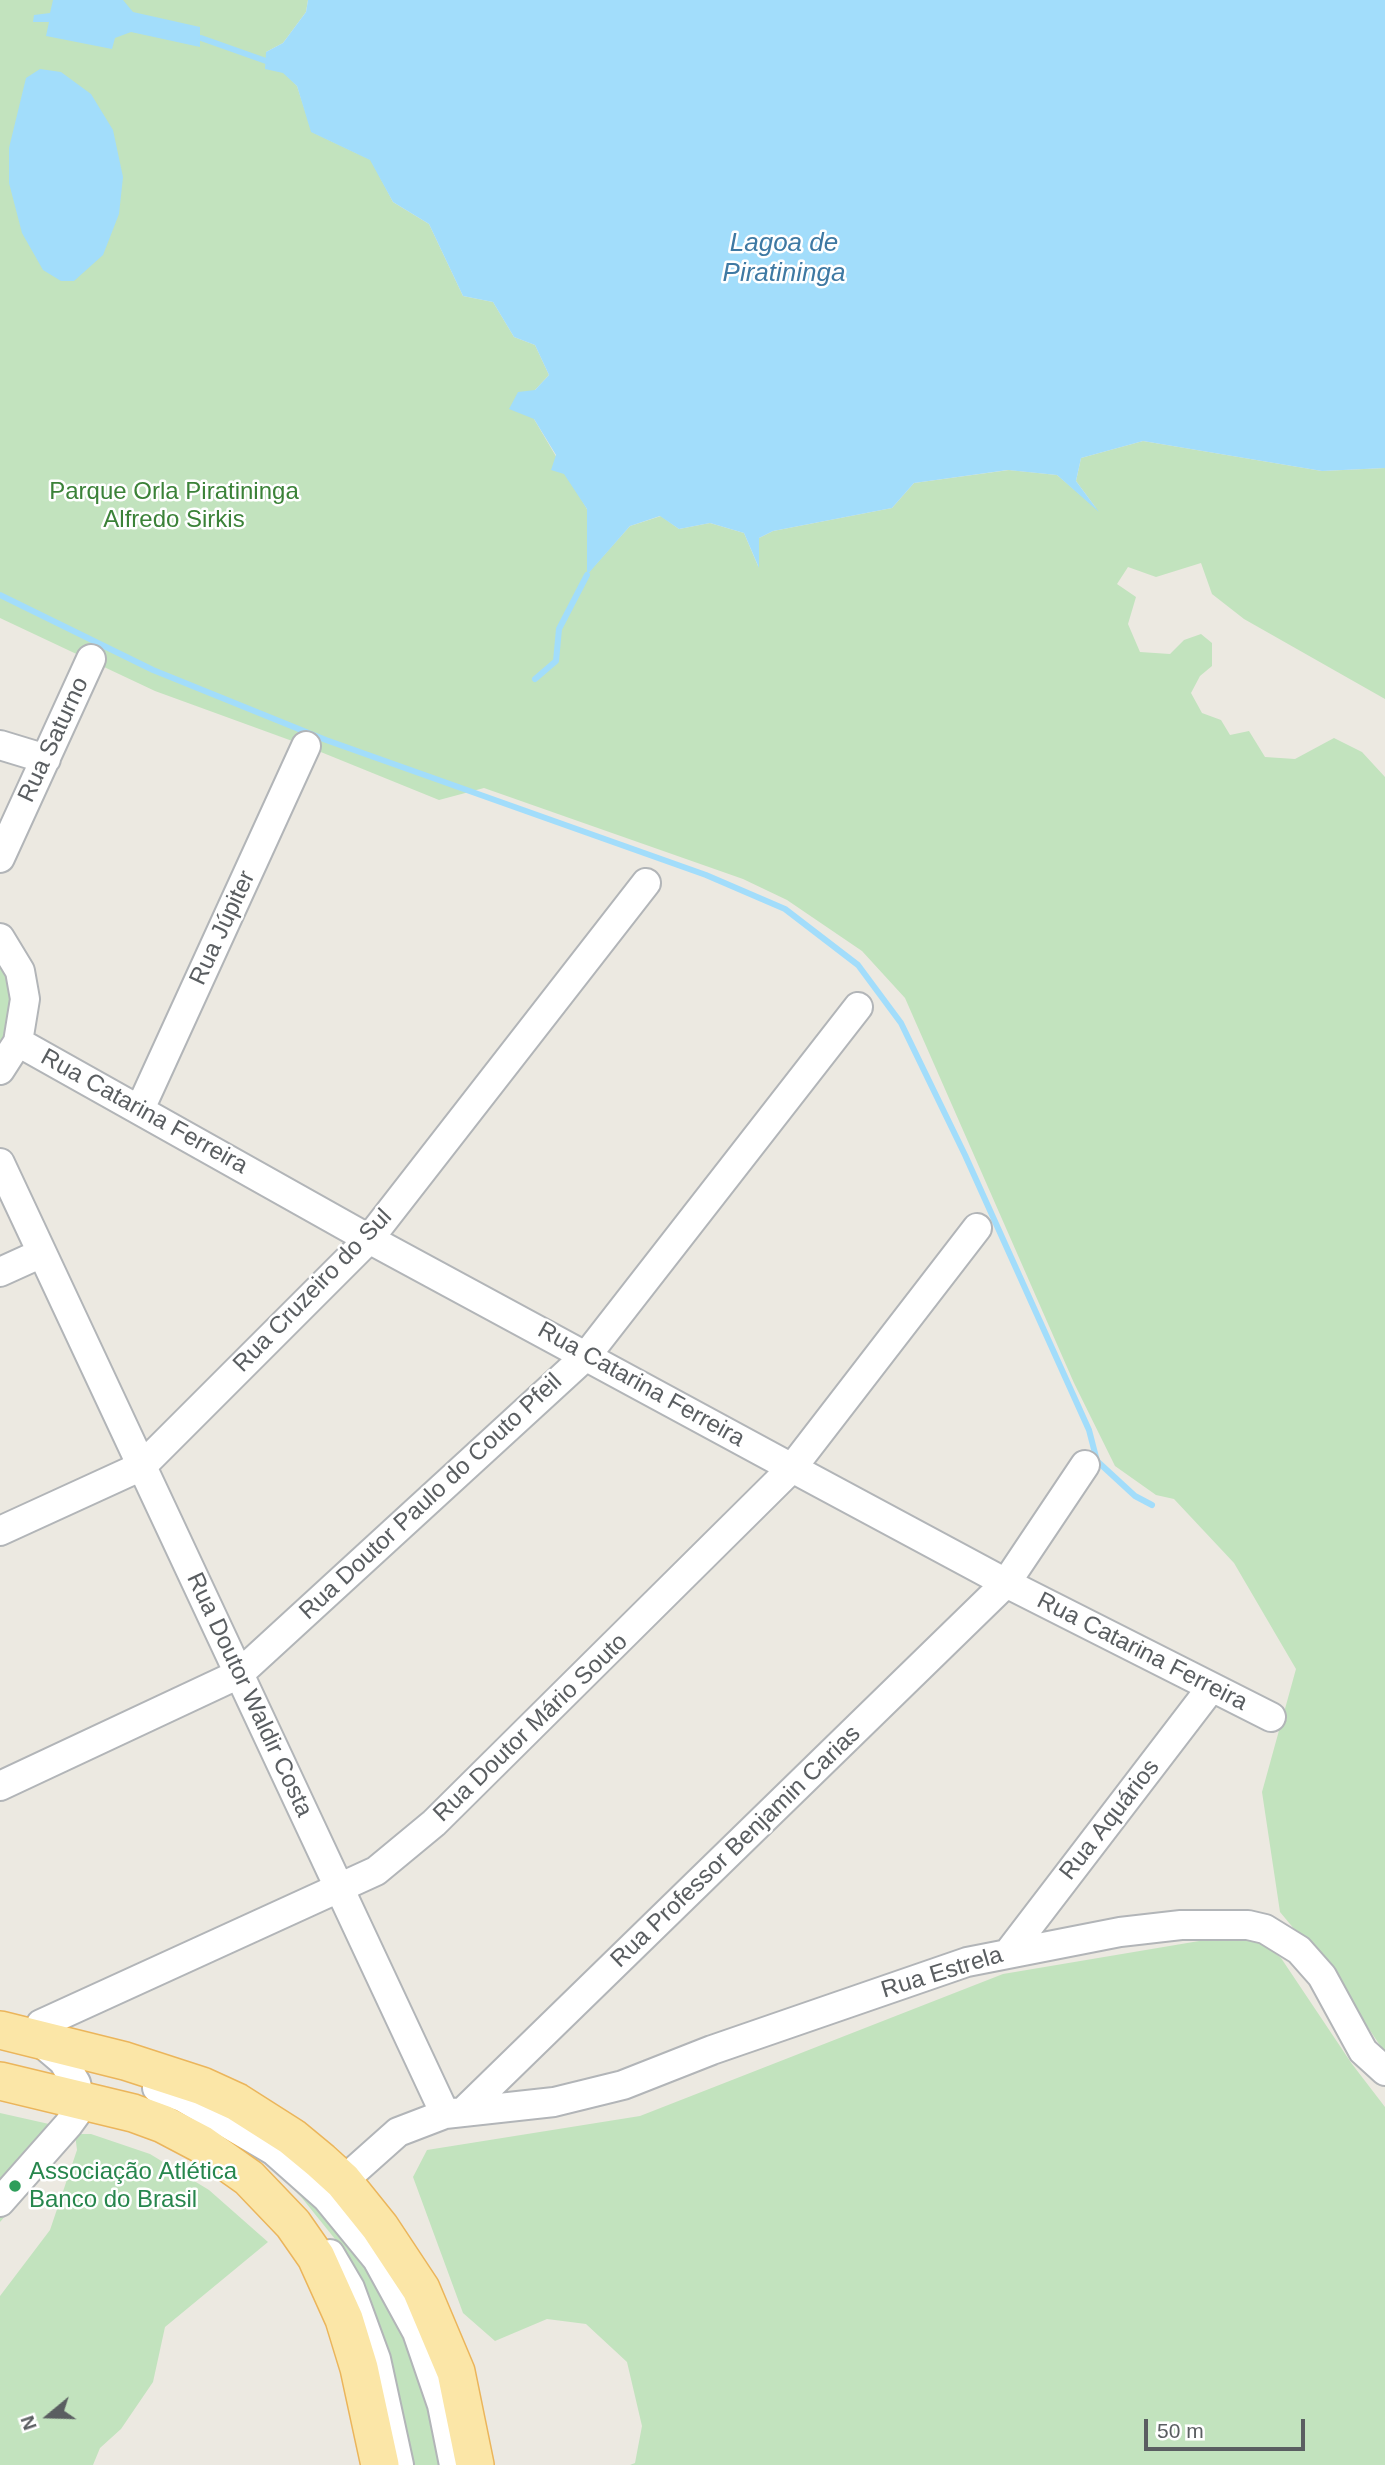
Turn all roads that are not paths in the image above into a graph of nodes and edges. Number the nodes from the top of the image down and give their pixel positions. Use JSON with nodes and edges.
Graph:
{"nodes":[{"id":1,"x":91,"y":659,"type":"dead end"},
{"id":2,"x":0,"y":745,"type":"edge"},
{"id":3,"x":306,"y":746,"type":"dead end"},
{"id":4,"x":46,"y":759,"type":"junction"},
{"id":5,"x":0,"y":858,"type":"edge"},
{"id":6,"x":646,"y":883,"type":"dead end"},
{"id":7,"x":0,"y":937,"type":"edge"},
{"id":8,"x":858,"y":1007,"type":"dead end"},
{"id":9,"x":18,"y":1042,"type":"junction"},
{"id":10,"x":0,"y":1070,"type":"edge"},
{"id":11,"x":140,"y":1109,"type":"junction"},
{"id":12,"x":0,"y":1163,"type":"edge"},
{"id":13,"x":977,"y":1227,"type":"dead end"},
{"id":14,"x":369,"y":1239,"type":"junction"},
{"id":15,"x":42,"y":1253,"type":"junction"},
{"id":16,"x":0,"y":1272,"type":"edge"},
{"id":17,"x":587,"y":1355,"type":"junction"},
{"id":18,"x":1086,"y":1465,"type":"dead end"},
{"id":19,"x":142,"y":1466,"type":"junction"},
{"id":20,"x":792,"y":1468,"type":"junction"},
{"id":21,"x":0,"y":1531,"type":"edge"},
{"id":22,"x":1006,"y":1583,"type":"junction"},
{"id":23,"x":239,"y":1674,"type":"junction"},
{"id":24,"x":1212,"y":1688,"type":"junction"},
{"id":25,"x":1271,"y":1717,"type":"dead end"},
{"id":26,"x":0,"y":1786,"type":"edge"},
{"id":27,"x":340,"y":1889,"type":"junction"},
{"id":28,"x":1009,"y":1952,"type":"junction"},
{"id":29,"x":0,"y":2030,"type":"edge"},
{"id":30,"x":0,"y":2047,"type":"edge"},
{"id":31,"x":0,"y":2065,"type":"edge"},
{"id":32,"x":64,"y":2071,"type":"junction"},
{"id":33,"x":1385,"y":2071,"type":"edge"},
{"id":34,"x":0,"y":2081,"type":"edge"},
{"id":35,"x":455,"y":2112,"type":"junction"},
{"id":36,"x":342,"y":2181,"type":"junction"},
{"id":37,"x":0,"y":2202,"type":"edge"},
{"id":38,"x":380,"y":2465,"type":"edge"},
{"id":39,"x":399,"y":2465,"type":"edge"},
{"id":40,"x":454,"y":2465,"type":"edge"},
{"id":41,"x":475,"y":2465,"type":"edge"}],
"edges":[{"from":1,"to":4,"type":"street","name":"Rua Saturno"},
{"from":2,"to":4,"type":"street"},
{"from":3,"to":11,"type":"street","name":"Rua Júpiter"},
{"from":4,"to":5,"type":"street","name":"Rua Saturno"},
{"from":6,"to":14,"type":"street","name":"Rua Cruzeiro do Sul"},
{"from":7,"to":9,"type":"street"},
{"from":8,"to":17,"type":"street","name":"Rua Doutor Paulo do Couto Pfeil"},
{"from":9,"to":10,"type":"street"},
{"from":9,"to":11,"type":"street","name":"Rua Catarina Ferreira"},
{"from":11,"to":14,"type":"street","name":"Rua Catarina Ferreira"},
{"from":12,"to":15,"type":"street","name":"Rua Doutor Waldir Costa"},
{"from":13,"to":20,"type":"street","name":"Rua Doutor Mário Souto"},
{"from":14,"to":17,"type":"street","name":"Rua Catarina Ferreira"},
{"from":14,"to":19,"type":"street","name":"Rua Cruzeiro do Sul"},
{"from":15,"to":16,"type":"street"},
{"from":15,"to":19,"type":"street","name":"Rua Doutor Waldir Costa"},
{"from":17,"to":20,"type":"street","name":"Rua Catarina Ferreira"},
{"from":17,"to":23,"type":"street","name":"Rua Doutor Paulo do Couto Pfeil"},
{"from":18,"to":22,"type":"street","name":"Rua Professor Benjamin Carias"},
{"from":19,"to":21,"type":"street","name":"Rua Cruzeiro do Sul"},
{"from":19,"to":23,"type":"street","name":"Rua Doutor Waldir Costa"},
{"from":20,"to":22,"type":"street","name":"Rua Catarina Ferreira"},
{"from":20,"to":27,"type":"street","name":"Rua Doutor Mário Souto"},
{"from":22,"to":24,"type":"street","name":"Rua Catarina Ferreira"},
{"from":22,"to":35,"type":"street","name":"Rua Professor Benjamin Carias"},
{"from":23,"to":26,"type":"street","name":"Rua Doutor Paulo do Couto Pfeil"},
{"from":23,"to":27,"type":"street","name":"Rua Doutor Waldir Costa"},
{"from":24,"to":25,"type":"street","name":"Rua Catarina Ferreira"},
{"from":24,"to":28,"type":"street","name":"Rua Aquários"},
{"from":27,"to":32,"type":"street","name":"Rua Doutor Mário Souto"},
{"from":27,"to":35,"type":"street","name":"Rua Doutor Waldir Costa"},
{"from":28,"to":33,"type":"street","name":"Rua Estrela"},
{"from":28,"to":35,"type":"street","name":"Rua Estrela"},
{"from":29,"to":32,"type":"main road"},
{"from":30,"to":32,"type":"street"},
{"from":31,"to":32,"type":"street"},
{"from":32,"to":34,"type":"main road"},
{"from":32,"to":36,"type":"main road"},
{"from":32,"to":37,"type":"street","name":"Rua Doutor Mário Souto"},
{"from":32,"to":38,"type":"main road"},
{"from":32,"to":39,"type":"street"},
{"from":32,"to":40,"type":"street"},
{"from":35,"to":36,"type":"street"},
{"from":36,"to":41,"type":"main road"}]}
